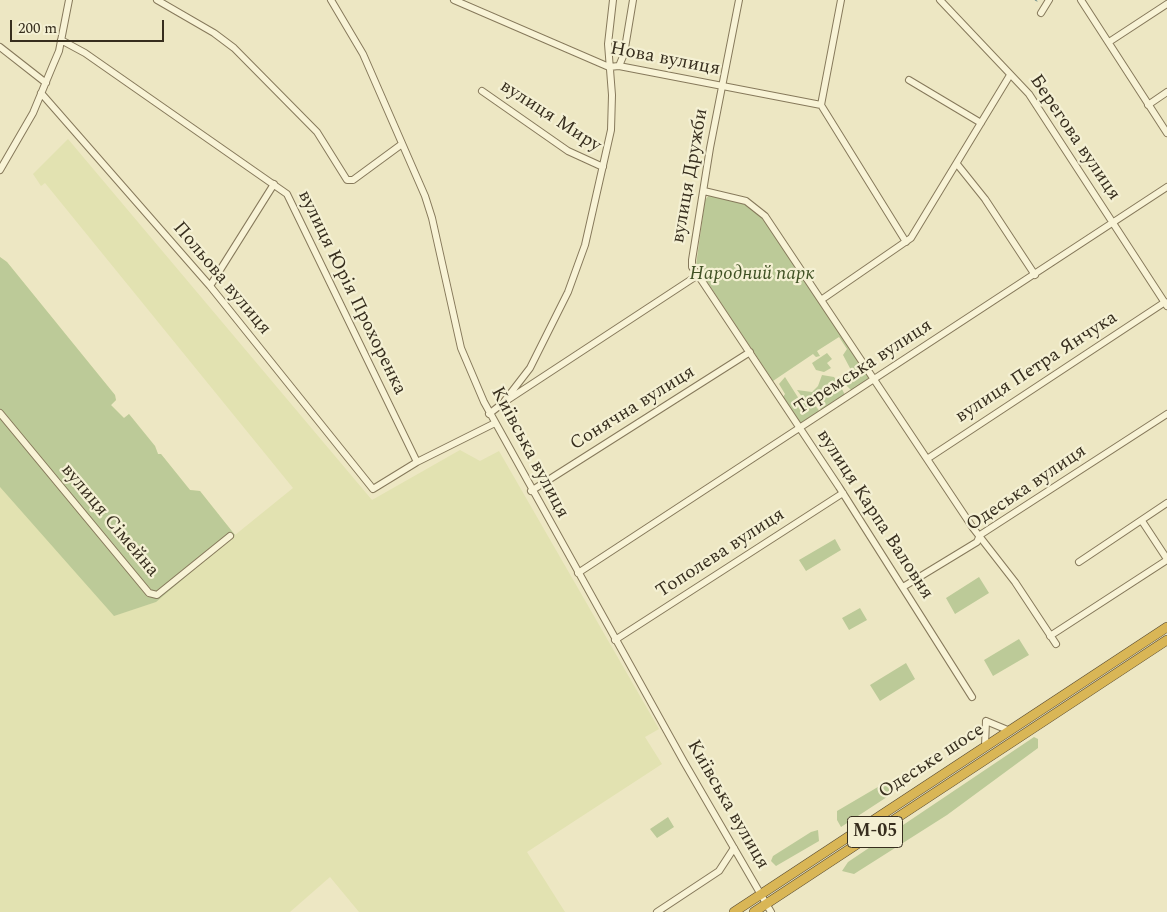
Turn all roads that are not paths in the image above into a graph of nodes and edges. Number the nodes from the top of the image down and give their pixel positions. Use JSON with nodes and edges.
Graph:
{"nodes":[{"id":1,"x":69,"y":0,"type":"edge"},
{"id":2,"x":157,"y":0,"type":"edge"},
{"id":3,"x":454,"y":0,"type":"edge"},
{"id":4,"x":613,"y":0,"type":"edge"},
{"id":5,"x":633,"y":0,"type":"edge"},
{"id":6,"x":739,"y":0,"type":"edge"},
{"id":7,"x":841,"y":0,"type":"edge"},
{"id":8,"x":940,"y":0,"type":"edge"},
{"id":9,"x":1049,"y":0,"type":"edge"},
{"id":10,"x":1081,"y":0,"type":"edge"},
{"id":11,"x":333,"y":1,"type":"edge"},
{"id":12,"x":1167,"y":4,"type":"edge"},
{"id":13,"x":1041,"y":13,"type":"dead end"},
{"id":14,"x":61,"y":40,"type":"junction"},
{"id":15,"x":1109,"y":42,"type":"junction"},
{"id":16,"x":0,"y":47,"type":"edge"},
{"id":17,"x":619,"y":66,"type":"junction"},
{"id":18,"x":609,"y":67,"type":"junction"},
{"id":19,"x":1010,"y":75,"type":"junction"},
{"id":20,"x":909,"y":80,"type":"dead end"},
{"id":21,"x":46,"y":83,"type":"junction"},
{"id":22,"x":722,"y":86,"type":"junction"},
{"id":23,"x":482,"y":91,"type":"dead end"},
{"id":24,"x":1167,"y":92,"type":"edge"},
{"id":25,"x":41,"y":93,"type":"junction"},
{"id":26,"x":821,"y":105,"type":"junction"},
{"id":27,"x":1148,"y":105,"type":"junction"},
{"id":28,"x":981,"y":122,"type":"junction"},
{"id":29,"x":1167,"y":133,"type":"edge"},
{"id":30,"x":402,"y":144,"type":"junction"},
{"id":31,"x":957,"y":164,"type":"junction"},
{"id":32,"x":602,"y":168,"type":"junction"},
{"id":33,"x":0,"y":170,"type":"edge"},
{"id":34,"x":274,"y":184,"type":"junction"},
{"id":35,"x":1167,"y":187,"type":"edge"},
{"id":36,"x":704,"y":191,"type":"junction"},
{"id":37,"x":1114,"y":223,"type":"junction"},
{"id":38,"x":906,"y":242,"type":"junction"},
{"id":39,"x":698,"y":274,"type":"junction"},
{"id":40,"x":1035,"y":275,"type":"junction"},
{"id":41,"x":210,"y":286,"type":"junction"},
{"id":42,"x":821,"y":300,"type":"junction"},
{"id":43,"x":1166,"y":304,"type":"edge"},
{"id":44,"x":750,"y":352,"type":"junction"},
{"id":45,"x":874,"y":380,"type":"junction"},
{"id":46,"x":503,"y":403,"type":"junction"},
{"id":47,"x":0,"y":413,"type":"edge"},
{"id":48,"x":490,"y":414,"type":"junction"},
{"id":49,"x":1167,"y":414,"type":"edge"},
{"id":50,"x":494,"y":423,"type":"junction"},
{"id":51,"x":800,"y":428,"type":"junction"},
{"id":52,"x":927,"y":459,"type":"junction"},
{"id":53,"x":417,"y":462,"type":"junction"},
{"id":54,"x":531,"y":490,"type":"junction"},
{"id":55,"x":843,"y":493,"type":"junction"},
{"id":56,"x":1167,"y":503,"type":"edge"},
{"id":57,"x":1142,"y":521,"type":"junction"},
{"id":58,"x":980,"y":535,"type":"junction"},
{"id":59,"x":230,"y":536,"type":"dead end"},
{"id":60,"x":1167,"y":560,"type":"edge"},
{"id":61,"x":1079,"y":562,"type":"dead end"},
{"id":62,"x":578,"y":574,"type":"junction"},
{"id":63,"x":903,"y":587,"type":"junction"},
{"id":64,"x":1167,"y":627,"type":"edge"},
{"id":65,"x":1050,"y":636,"type":"junction"},
{"id":66,"x":615,"y":640,"type":"junction"},
{"id":67,"x":1167,"y":640,"type":"edge"},
{"id":68,"x":1056,"y":644,"type":"dead end"},
{"id":69,"x":972,"y":697,"type":"dead end"},
{"id":70,"x":1010,"y":731,"type":"junction"},
{"id":71,"x":985,"y":746,"type":"junction"},
{"id":72,"x":734,"y":848,"type":"junction"},
{"id":73,"x":761,"y":894,"type":"junction"},
{"id":74,"x":769,"y":908,"type":"edge"},
{"id":75,"x":657,"y":912,"type":"edge"},
{"id":76,"x":734,"y":912,"type":"edge"},
{"id":77,"x":754,"y":912,"type":"edge"}],
"edges":[{"from":1,"to":14,"type":"street"},
{"from":2,"to":30,"type":"street"},
{"from":3,"to":18,"type":"street","name":"Нова вулиця"},
{"from":4,"to":18,"type":"street"},
{"from":5,"to":17,"type":"street"},
{"from":6,"to":22,"type":"street","name":"вулиця Дружби"},
{"from":7,"to":26,"type":"street"},
{"from":8,"to":19,"type":"street","name":"Берегова вулиця"},
{"from":9,"to":13,"type":"street"},
{"from":10,"to":15,"type":"street"},
{"from":11,"to":30,"type":"street","name":"Київська вулиця"},
{"from":12,"to":15,"type":"street"},
{"from":14,"to":21,"type":"street"},
{"from":14,"to":34,"type":"street","name":"вулиця Юрія Прохоренка"},
{"from":15,"to":27,"type":"street"},
{"from":16,"to":21,"type":"street"},
{"from":17,"to":18,"type":"street","name":"Нова вулиця"},
{"from":17,"to":22,"type":"street","name":"Нова вулиця"},
{"from":18,"to":32,"type":"street"},
{"from":19,"to":28,"type":"street"},
{"from":19,"to":37,"type":"street","name":"Берегова вулиця"},
{"from":20,"to":28,"type":"street"},
{"from":21,"to":25,"type":"street"},
{"from":22,"to":26,"type":"street","name":"Нова вулиця"},
{"from":22,"to":36,"type":"street","name":"вулиця Дружби"},
{"from":23,"to":32,"type":"street","name":"вулиця Миру"},
{"from":24,"to":27,"type":"street"},
{"from":25,"to":33,"type":"street"},
{"from":25,"to":41,"type":"street","name":"Польова вулиця"},
{"from":26,"to":38,"type":"street"},
{"from":27,"to":29,"type":"street"},
{"from":28,"to":31,"type":"street"},
{"from":30,"to":48,"type":"street","name":"Київська вулиця"},
{"from":31,"to":38,"type":"street"},
{"from":31,"to":40,"type":"street"},
{"from":32,"to":46,"type":"street"},
{"from":34,"to":41,"type":"street"},
{"from":34,"to":53,"type":"street","name":"вулиця Юрія Прохоренка"},
{"from":35,"to":37,"type":"street","name":"Теремська вулиця"},
{"from":36,"to":39,"type":"street","name":"вулиця Дружби"},
{"from":36,"to":42,"type":"street"},
{"from":37,"to":40,"type":"street","name":"Теремська вулиця"},
{"from":37,"to":43,"type":"street","name":"Берегова вулиця"},
{"from":38,"to":42,"type":"street"},
{"from":39,"to":44,"type":"street","name":"вулиця Карпа Валовня"},
{"from":39,"to":46,"type":"street"},
{"from":40,"to":45,"type":"street","name":"Теремська вулиця"},
{"from":41,"to":53,"type":"street","name":"Польова вулиця"},
{"from":42,"to":45,"type":"street"},
{"from":43,"to":52,"type":"street","name":"вулиця Петра Янчука"},
{"from":44,"to":51,"type":"street","name":"вулиця Карпа Валовня"},
{"from":44,"to":54,"type":"street","name":"Сонячна вулиця"},
{"from":45,"to":51,"type":"street","name":"Теремська вулиця"},
{"from":45,"to":52,"type":"street"},
{"from":46,"to":48,"type":"street"},
{"from":47,"to":59,"type":"street","name":"вулиця Сімейна"},
{"from":48,"to":50,"type":"street","name":"Київська вулиця"},
{"from":49,"to":58,"type":"street","name":"Одеська вулиця"},
{"from":50,"to":53,"type":"street"},
{"from":50,"to":54,"type":"street","name":"Київська вулиця"},
{"from":51,"to":55,"type":"street","name":"вулиця Карпа Валовня"},
{"from":51,"to":62,"type":"street","name":"Теремська вулиця"},
{"from":52,"to":58,"type":"street"},
{"from":54,"to":62,"type":"street","name":"Київська вулиця"},
{"from":55,"to":63,"type":"street","name":"вулиця Карпа Валовня"},
{"from":55,"to":66,"type":"street","name":"Тополева вулиця"},
{"from":56,"to":57,"type":"street"},
{"from":57,"to":60,"type":"street"},
{"from":57,"to":61,"type":"street"},
{"from":58,"to":63,"type":"street","name":"Одеська вулиця"},
{"from":58,"to":65,"type":"street"},
{"from":60,"to":65,"type":"street"},
{"from":62,"to":66,"type":"street","name":"Київська вулиця"},
{"from":63,"to":69,"type":"street","name":"вулиця Карпа Валовня"},
{"from":64,"to":70,"type":"highway","name":"Одеське шосе","number":"М-05"},
{"from":65,"to":68,"type":"street"},
{"from":66,"to":72,"type":"street","name":"Київська вулиця"},
{"from":67,"to":74,"type":"highway","name":"Одеське шосе","number":"М-05"},
{"from":70,"to":71,"type":"highway","name":"Одеське шосе","number":"М-05"},
{"from":70,"to":71,"type":"street"},
{"from":71,"to":73,"type":"highway","name":"Одеське шосе","number":"М-05"},
{"from":72,"to":73,"type":"street","name":"Київська вулиця"},
{"from":72,"to":75,"type":"street"},
{"from":73,"to":74,"type":"street","name":"Київська вулиця"},
{"from":73,"to":76,"type":"highway","name":"Одеське шосе","number":"М-05"},
{"from":74,"to":77,"type":"highway","name":"Одеське шосе","number":"М-05"}]}
